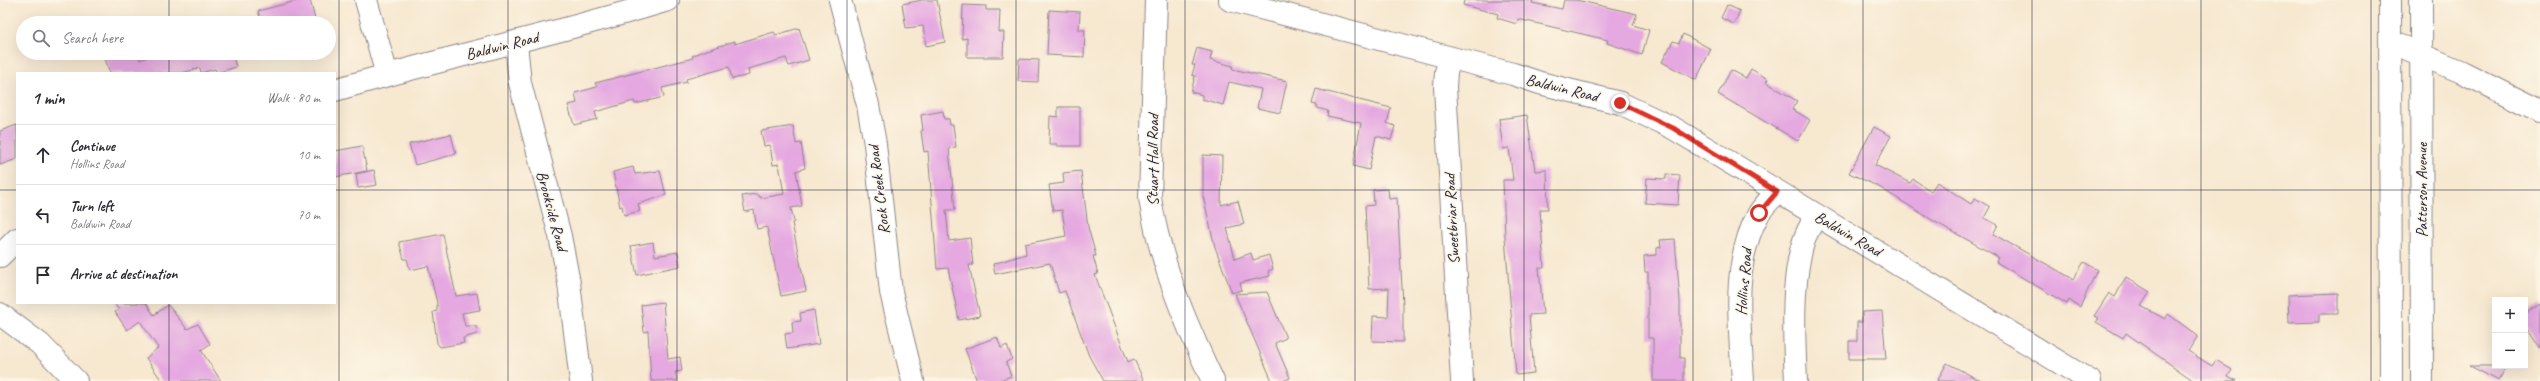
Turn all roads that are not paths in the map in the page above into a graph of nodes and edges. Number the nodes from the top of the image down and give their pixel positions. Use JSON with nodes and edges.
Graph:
{"nodes":[{"id":1,"x":366,"y":0,"type":"edge"},
{"id":2,"x":668,"y":0,"type":"edge"},
{"id":3,"x":840,"y":0,"type":"edge"},
{"id":4,"x":1156,"y":0,"type":"edge"},
{"id":5,"x":1230,"y":0,"type":"edge"},
{"id":6,"x":2390,"y":0,"type":"edge"},
{"id":7,"x":2422,"y":0,"type":"edge"},
{"id":8,"x":2391,"y":42,"type":"junction"},
{"id":9,"x":516,"y":43,"type":"junction"},
{"id":10,"x":2422,"y":56,"type":"junction"},
{"id":11,"x":1451,"y":58,"type":"junction"},
{"id":12,"x":387,"y":75,"type":"junction"},
{"id":13,"x":336,"y":90,"type":"edge"},
{"id":14,"x":2540,"y":111,"type":"edge"},
{"id":15,"x":1777,"y":192,"type":"junction"},
{"id":16,"x":1817,"y":217,"type":"junction"},
{"id":17,"x":16,"y":240,"type":"edge"},
{"id":18,"x":0,"y":256,"type":"edge"},
{"id":19,"x":0,"y":314,"type":"edge"},
{"id":20,"x":76,"y":381,"type":"edge"},
{"id":21,"x":581,"y":381,"type":"edge"},
{"id":22,"x":912,"y":381,"type":"edge"},
{"id":23,"x":1213,"y":381,"type":"edge"},
{"id":24,"x":1462,"y":381,"type":"edge"},
{"id":25,"x":1743,"y":381,"type":"edge"},
{"id":26,"x":1796,"y":381,"type":"edge"},
{"id":27,"x":2090,"y":381,"type":"edge"},
{"id":28,"x":2391,"y":381,"type":"edge"},
{"id":29,"x":2422,"y":381,"type":"edge"}],
"edges":[{"from":1,"to":12,"type":"street"},
{"from":2,"to":9,"type":"street","name":"Baldwin Road"},
{"from":3,"to":22,"type":"street","name":"Rock Creek Road"},
{"from":4,"to":23,"type":"street","name":"Stuart Hall Road"},
{"from":5,"to":11,"type":"street","name":"Baldwin Road"},
{"from":6,"to":8,"type":"street","name":"Patterson Avenue"},
{"from":7,"to":10,"type":"street","name":"Patterson Avenue"},
{"from":8,"to":10,"type":"street"},
{"from":8,"to":28,"type":"street","name":"Patterson Avenue"},
{"from":9,"to":12,"type":"street","name":"Baldwin Road"},
{"from":9,"to":21,"type":"street","name":"Brookside Road"},
{"from":10,"to":14,"type":"street"},
{"from":10,"to":29,"type":"street","name":"Patterson Avenue"},
{"from":11,"to":15,"type":"street","name":"Baldwin Road"},
{"from":11,"to":24,"type":"street","name":"Sweetbriar Road"},
{"from":12,"to":13,"type":"street","name":"Baldwin Road"},
{"from":15,"to":16,"type":"street","name":"Baldwin Road"},
{"from":15,"to":25,"type":"street","name":"Hollins Road"},
{"from":16,"to":26,"type":"street"},
{"from":16,"to":27,"type":"street","name":"Baldwin Road"},
{"from":17,"to":18,"type":"street"},
{"from":19,"to":20,"type":"street"}]}
